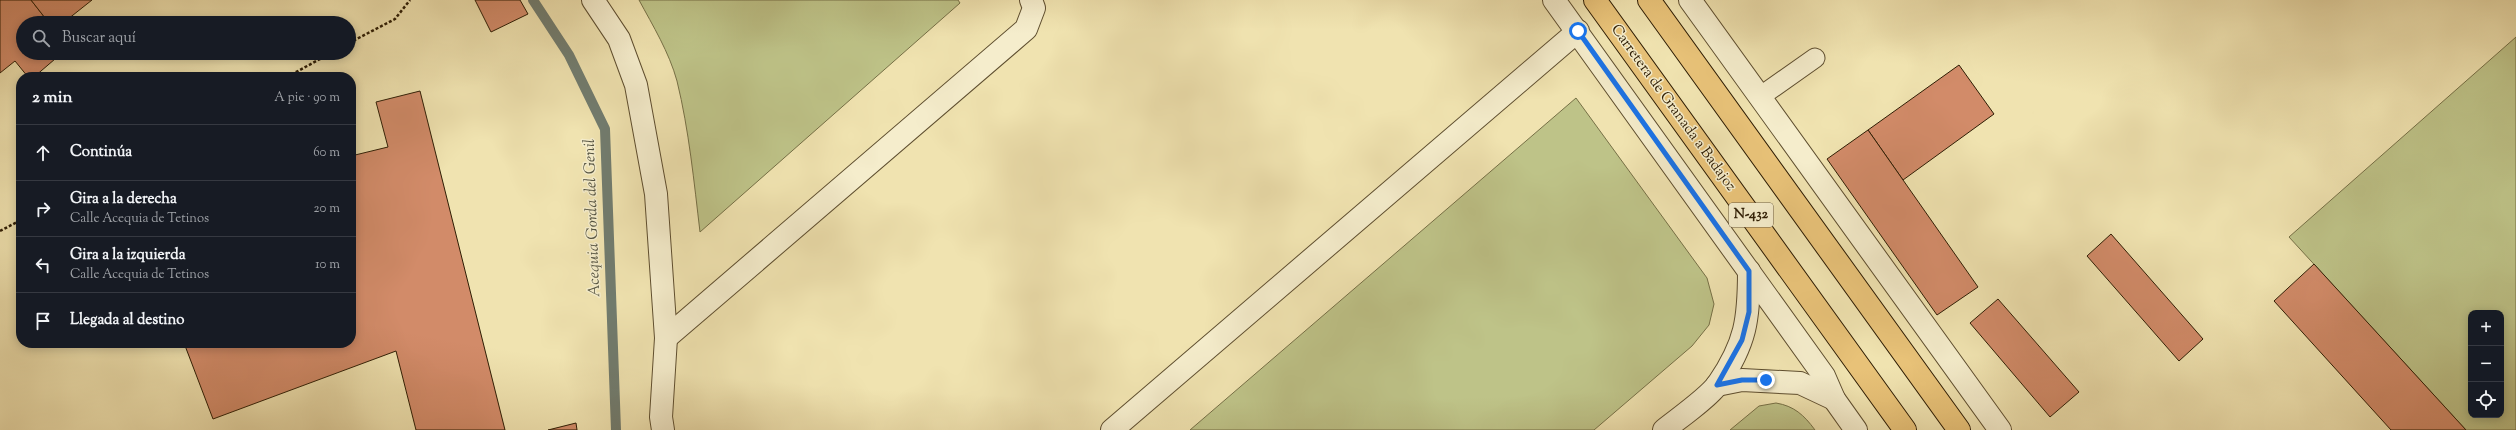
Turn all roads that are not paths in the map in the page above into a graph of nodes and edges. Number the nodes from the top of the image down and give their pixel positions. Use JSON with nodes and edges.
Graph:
{"nodes":[{"id":1,"x":593,"y":0,"type":"edge"},
{"id":2,"x":1031,"y":0,"type":"edge"},
{"id":3,"x":1554,"y":0,"type":"edge"},
{"id":4,"x":1595,"y":0,"type":"edge"},
{"id":5,"x":1650,"y":0,"type":"edge"},
{"id":6,"x":1690,"y":0,"type":"edge"},
{"id":7,"x":1578,"y":31,"type":"junction"},
{"id":8,"x":1815,"y":58,"type":"dead end"},
{"id":9,"x":1760,"y":96,"type":"junction"},
{"id":10,"x":1749,"y":271,"type":"junction"},
{"id":11,"x":666,"y":338,"type":"junction"},
{"id":12,"x":1717,"y":385,"type":"junction"},
{"id":13,"x":1834,"y":399,"type":"junction"},
{"id":14,"x":663,"y":430,"type":"edge"},
{"id":15,"x":1112,"y":430,"type":"edge"},
{"id":16,"x":1664,"y":430,"type":"edge"},
{"id":17,"x":1856,"y":430,"type":"edge"},
{"id":18,"x":1905,"y":430,"type":"edge"},
{"id":19,"x":1959,"y":430,"type":"edge"},
{"id":20,"x":2000,"y":430,"type":"edge"}],
"edges":[{"from":1,"to":11,"type":"street"},
{"from":2,"to":11,"type":"street"},
{"from":3,"to":7,"type":"street"},
{"from":4,"to":18,"type":"highway","name":"Carretera de Granada a Badajoz","number":"N-432"},
{"from":5,"to":19,"type":"highway","number":"N-432"},
{"from":6,"to":9,"type":"street"},
{"from":7,"to":10,"type":"street"},
{"from":7,"to":15,"type":"street"},
{"from":8,"to":9,"type":"lane"},
{"from":9,"to":20,"type":"street"},
{"from":10,"to":12,"type":"street"},
{"from":10,"to":13,"type":"street"},
{"from":11,"to":14,"type":"street"},
{"from":12,"to":13,"type":"street"},
{"from":12,"to":16,"type":"street"},
{"from":13,"to":17,"type":"street"}]}
